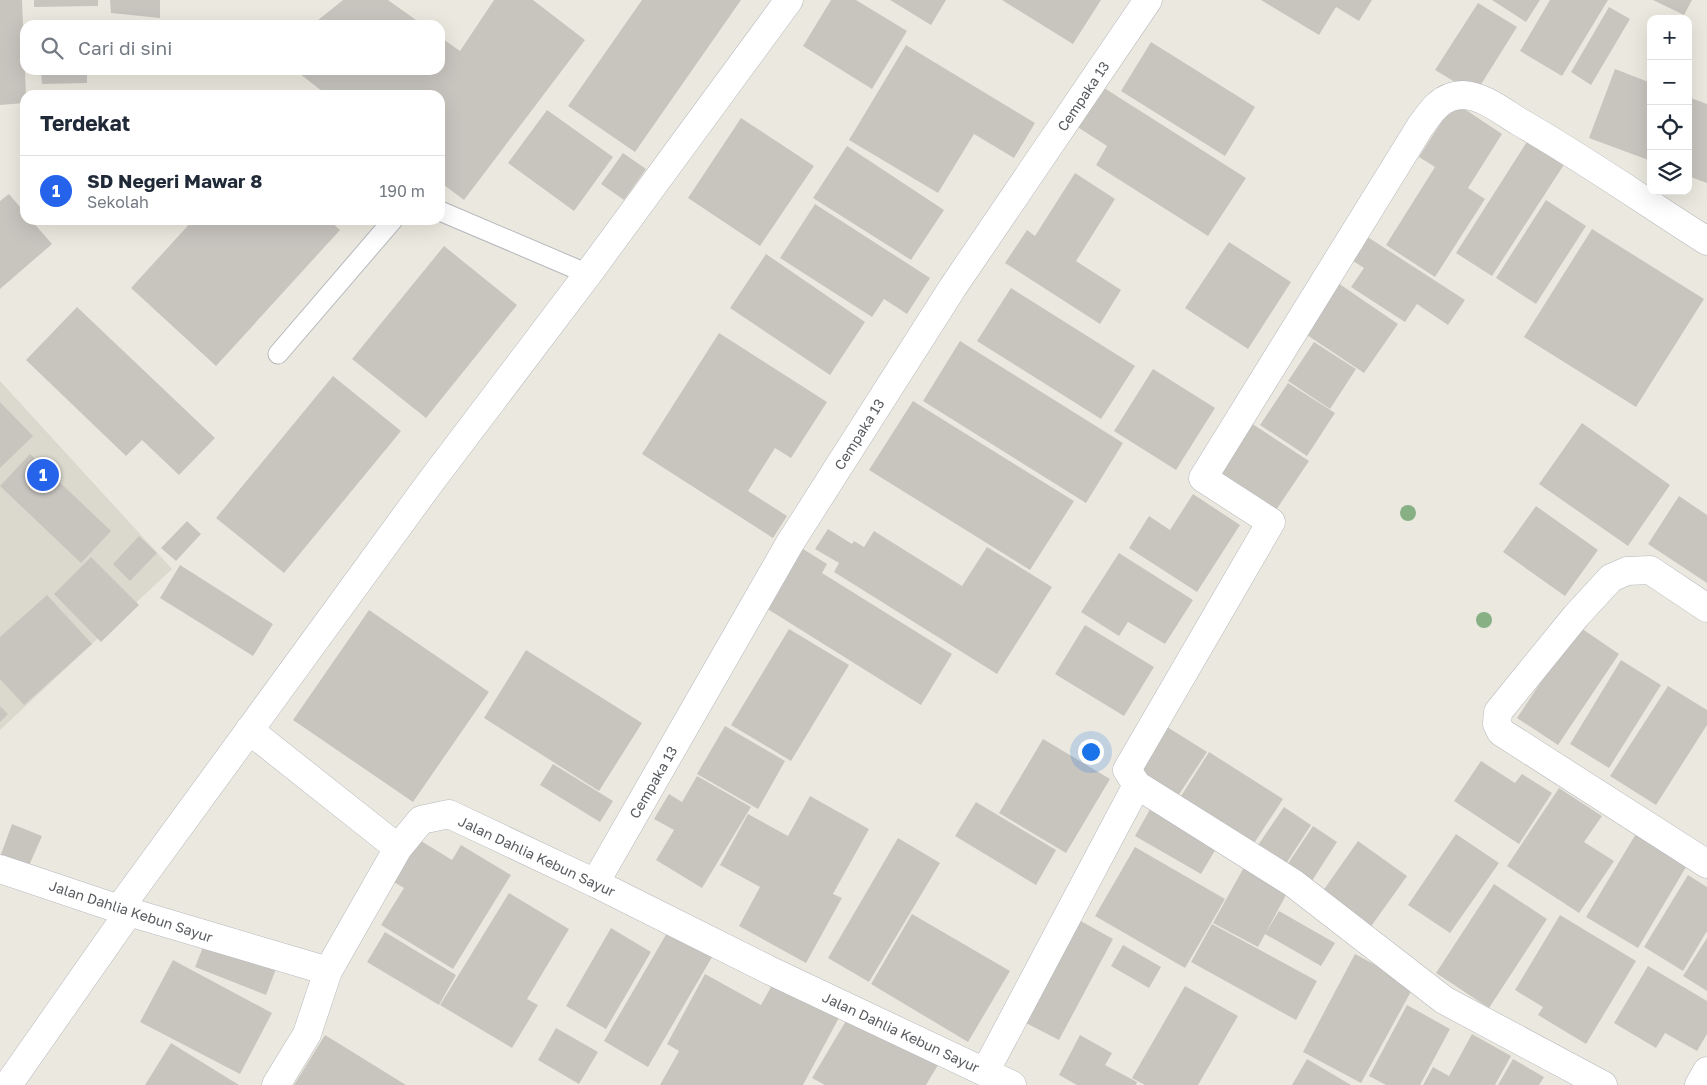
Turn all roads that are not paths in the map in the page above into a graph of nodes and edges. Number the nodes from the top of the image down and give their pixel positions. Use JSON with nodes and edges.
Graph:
{"nodes":[{"id":1,"x":789,"y":0,"type":"edge"},
{"id":2,"x":1148,"y":0,"type":"edge"},
{"id":3,"x":445,"y":213,"type":"edge"},
{"id":4,"x":390,"y":225,"type":"edge"},
{"id":5,"x":1707,"y":242,"type":"edge"},
{"id":6,"x":588,"y":274,"type":"junction"},
{"id":7,"x":278,"y":354,"type":"dead end"},
{"id":8,"x":1707,"y":608,"type":"edge"},
{"id":9,"x":250,"y":730,"type":"junction"},
{"id":10,"x":1137,"y":785,"type":"junction"},
{"id":11,"x":398,"y":848,"type":"junction"},
{"id":12,"x":1707,"y":864,"type":"edge"},
{"id":13,"x":0,"y":869,"type":"edge"},
{"id":14,"x":595,"y":883,"type":"junction"},
{"id":15,"x":124,"y":910,"type":"junction"},
{"id":16,"x":328,"y":971,"type":"junction"},
{"id":17,"x":1707,"y":1071,"type":"edge"},
{"id":18,"x":985,"y":1072,"type":"junction"},
{"id":19,"x":8,"y":1085,"type":"edge"},
{"id":20,"x":276,"y":1085,"type":"edge"},
{"id":21,"x":1012,"y":1085,"type":"edge"},
{"id":22,"x":1603,"y":1085,"type":"edge"},
{"id":23,"x":1699,"y":1085,"type":"edge"}],
"edges":[{"from":1,"to":6,"type":"street"},
{"from":2,"to":14,"type":"street","name":"Cempaka 13"},
{"from":3,"to":6,"type":"lane"},
{"from":4,"to":7,"type":"lane"},
{"from":5,"to":10,"type":"street"},
{"from":6,"to":9,"type":"street"},
{"from":8,"to":12,"type":"street"},
{"from":9,"to":11,"type":"street"},
{"from":9,"to":15,"type":"street"},
{"from":10,"to":18,"type":"street"},
{"from":10,"to":22,"type":"street"},
{"from":11,"to":14,"type":"street","name":"Jalan Dahlia Kebun Sayur"},
{"from":11,"to":16,"type":"street","name":"Jalan Dahlia Kebun Sayur"},
{"from":13,"to":15,"type":"street","name":"Jalan Dahlia Kebun Sayur"},
{"from":14,"to":18,"type":"street","name":"Jalan Dahlia Kebun Sayur"},
{"from":15,"to":16,"type":"street","name":"Jalan Dahlia Kebun Sayur"},
{"from":15,"to":19,"type":"street"},
{"from":16,"to":20,"type":"street"},
{"from":17,"to":23,"type":"street"},
{"from":18,"to":21,"type":"street","name":"Jalan Dahlia Kebun Sayur"}]}
